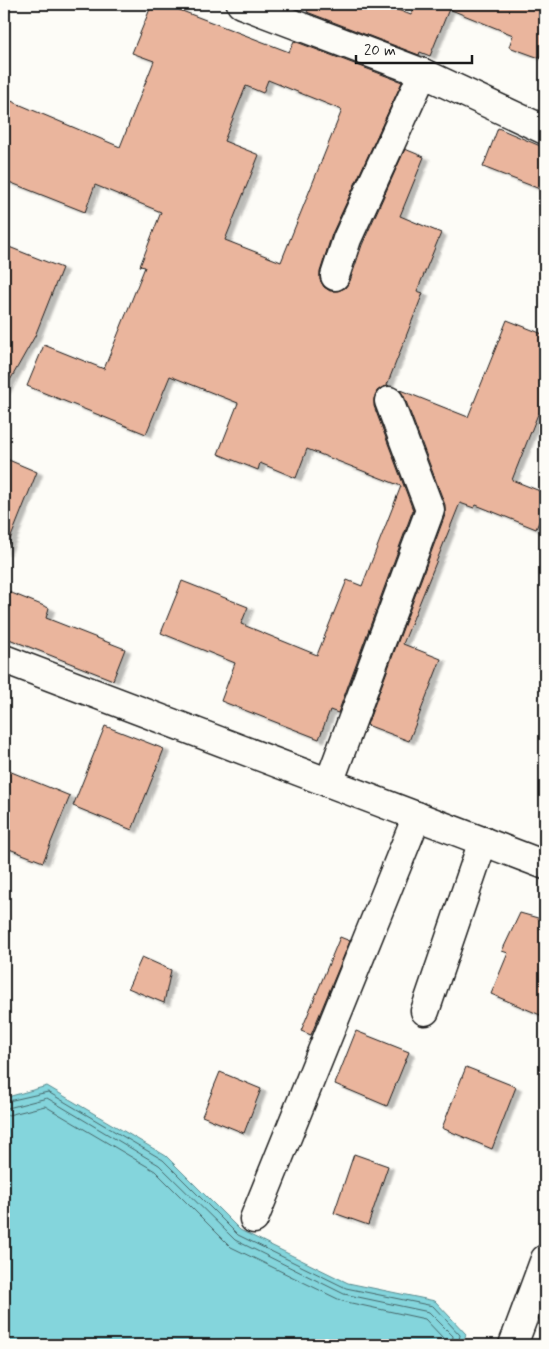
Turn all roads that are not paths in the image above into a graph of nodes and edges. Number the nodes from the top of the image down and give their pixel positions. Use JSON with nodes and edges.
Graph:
{"nodes":[{"id":1,"x":241,"y":4,"type":"edge"},
{"id":2,"x":423,"y":73,"type":"junction"},
{"id":3,"x":545,"y":130,"type":"edge"},
{"id":4,"x":335,"y":276,"type":"dead end"},
{"id":5,"x":389,"y":401,"type":"dead end"},
{"id":6,"x":4,"y":659,"type":"edge"},
{"id":7,"x":329,"y":783,"type":"junction"},
{"id":8,"x":417,"y":816,"type":"junction"},
{"id":9,"x":483,"y":841,"type":"junction"},
{"id":10,"x":545,"y":865,"type":"edge"},
{"id":11,"x":425,"y":1011,"type":"dead end"},
{"id":12,"x":254,"y":1219,"type":"dead end"},
{"id":13,"x":545,"y":1259,"type":"edge"},
{"id":14,"x":521,"y":1342,"type":"edge"}],
"edges":[{"from":1,"to":2,"type":"street"},
{"from":2,"to":3,"type":"street"},
{"from":2,"to":4,"type":"street"},
{"from":5,"to":7,"type":"street"},
{"from":6,"to":7,"type":"street"},
{"from":7,"to":8,"type":"street"},
{"from":8,"to":9,"type":"street"},
{"from":8,"to":12,"type":"street"},
{"from":9,"to":10,"type":"street"},
{"from":9,"to":11,"type":"street"},
{"from":13,"to":14,"type":"street"}]}
